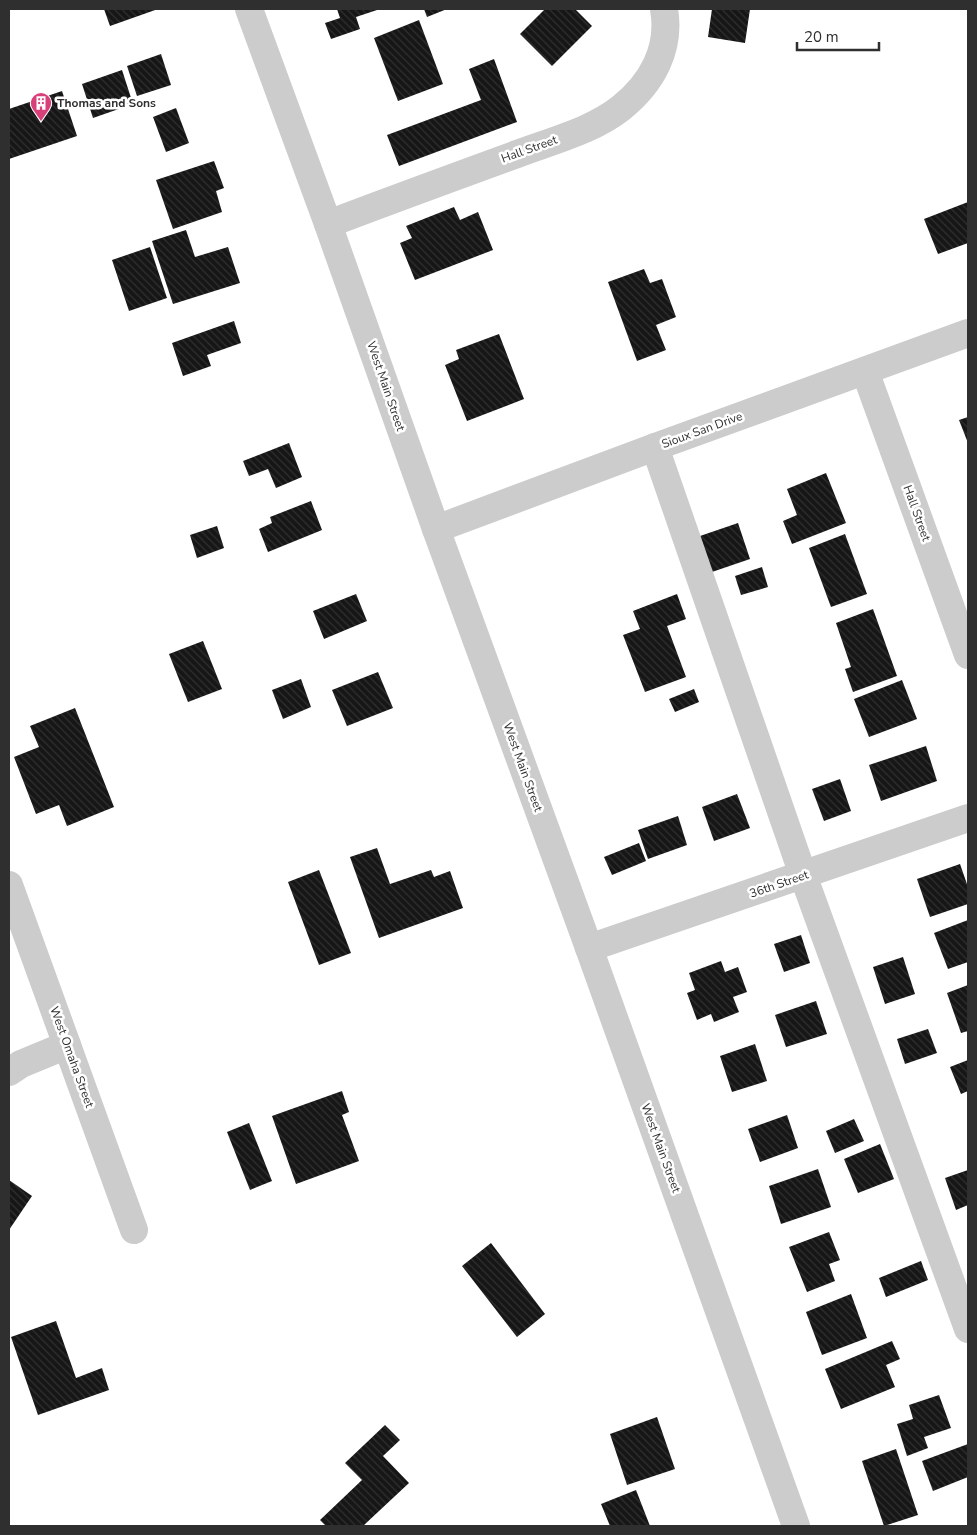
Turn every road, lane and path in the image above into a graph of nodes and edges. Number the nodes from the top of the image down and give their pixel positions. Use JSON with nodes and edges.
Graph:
{"nodes":[{"id":1,"x":248,"y":9,"type":"edge"},
{"id":2,"x":664,"y":9,"type":"edge"},
{"id":3,"x":328,"y":224,"type":"junction"},
{"id":4,"x":968,"y":333,"type":"edge"},
{"id":5,"x":866,"y":371,"type":"junction"},
{"id":6,"x":654,"y":447,"type":"junction"},
{"id":7,"x":436,"y":529,"type":"junction"},
{"id":8,"x":968,"y":655,"type":"edge"},
{"id":9,"x":968,"y":818,"type":"edge"},
{"id":10,"x":803,"y":875,"type":"junction"},
{"id":11,"x":9,"y":885,"type":"edge"},
{"id":12,"x":589,"y":948,"type":"junction"},
{"id":13,"x":67,"y":1045,"type":"junction"},
{"id":14,"x":9,"y":1072,"type":"edge"},
{"id":15,"x":134,"y":1230,"type":"dead end"},
{"id":16,"x":968,"y":1329,"type":"edge"},
{"id":17,"x":796,"y":1526,"type":"edge"}],
"edges":[{"from":1,"to":3,"type":"street","name":"West Main Street"},
{"from":2,"to":3,"type":"street","name":"Hall Street"},
{"from":3,"to":7,"type":"street","name":"West Main Street"},
{"from":4,"to":5,"type":"street","name":"Sioux San Drive"},
{"from":5,"to":6,"type":"street","name":"Sioux San Drive"},
{"from":5,"to":8,"type":"street","name":"Hall Street"},
{"from":6,"to":7,"type":"street","name":"Sioux San Drive"},
{"from":6,"to":10,"type":"street"},
{"from":7,"to":12,"type":"street","name":"West Main Street"},
{"from":9,"to":10,"type":"street","name":"36th Street"},
{"from":10,"to":12,"type":"street","name":"36th Street"},
{"from":10,"to":16,"type":"street"},
{"from":11,"to":13,"type":"street","name":"West Omaha Street"},
{"from":12,"to":17,"type":"street","name":"West Main Street"},
{"from":13,"to":14,"type":"street"},
{"from":13,"to":15,"type":"street","name":"West Omaha Street"}]}
